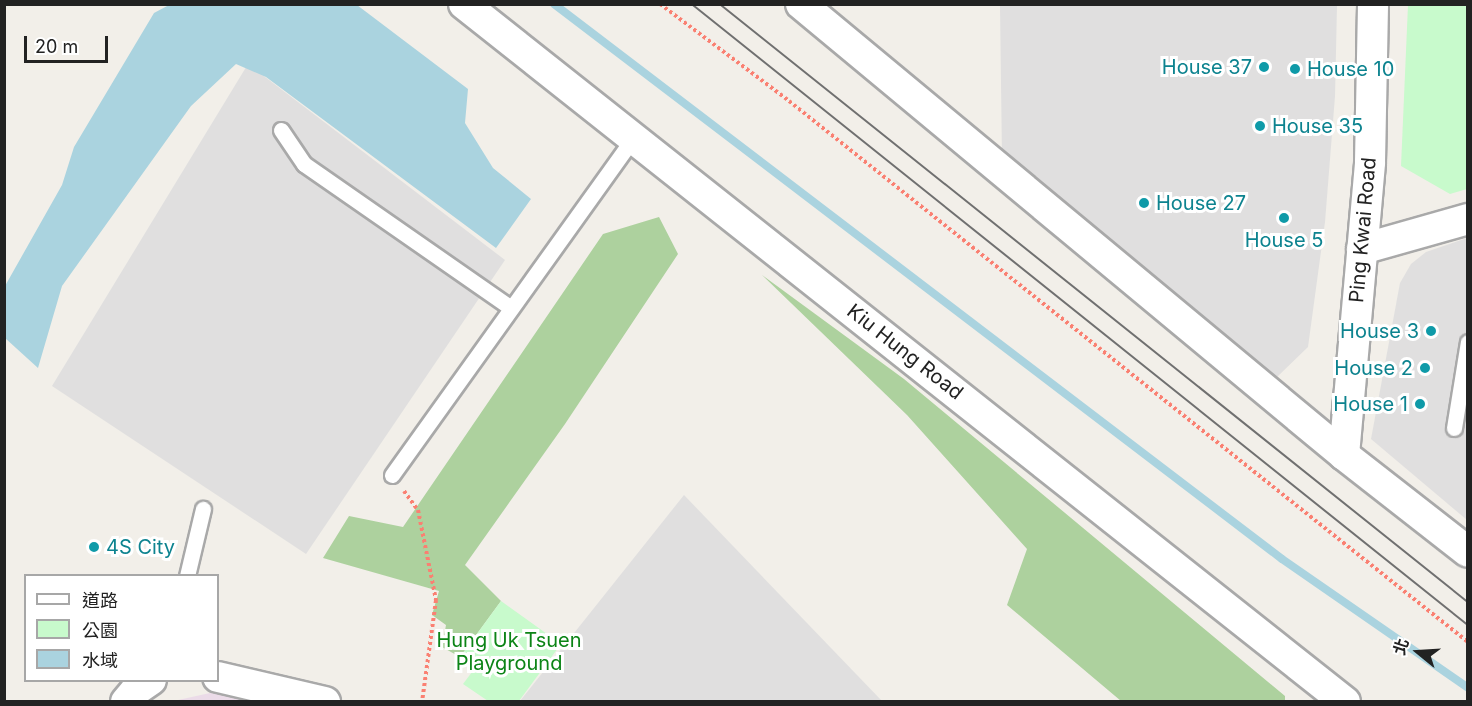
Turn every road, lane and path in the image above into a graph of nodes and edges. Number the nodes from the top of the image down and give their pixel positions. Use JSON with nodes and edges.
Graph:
{"nodes":[{"id":1,"x":464,"y":4,"type":"edge"},
{"id":2,"x":660,"y":4,"type":"edge"},
{"id":3,"x":801,"y":4,"type":"edge"},
{"id":4,"x":1372,"y":4,"type":"edge"},
{"id":5,"x":280,"y":130,"type":"dead end"},
{"id":6,"x":634,"y":137,"type":"junction"},
{"id":7,"x":1467,"y":219,"type":"edge"},
{"id":8,"x":1362,"y":249,"type":"junction"},
{"id":9,"x":512,"y":308,"type":"junction"},
{"id":10,"x":1467,"y":342,"type":"edge"},
{"id":11,"x":1454,"y":428,"type":"dead end"},
{"id":12,"x":1344,"y":455,"type":"junction"},
{"id":13,"x":392,"y":475,"type":"joint"},
{"id":14,"x":203,"y":509,"type":"dead end"},
{"id":15,"x":1467,"y":552,"type":"edge"},
{"id":16,"x":187,"y":574,"type":"edge"},
{"id":17,"x":1467,"y":642,"type":"edge"},
{"id":18,"x":219,"y":677,"type":"edge"},
{"id":19,"x":149,"y":682,"type":"edge"},
{"id":20,"x":126,"y":702,"type":"edge"},
{"id":21,"x":325,"y":702,"type":"edge"},
{"id":22,"x":422,"y":702,"type":"edge"},
{"id":23,"x":1345,"y":702,"type":"edge"}],
"edges":[{"from":1,"to":6,"type":"street","name":"Kiu Hung Road"},
{"from":2,"to":17,"type":"path"},
{"from":3,"to":12,"type":"street"},
{"from":4,"to":8,"type":"street","name":"Ping Kwai Road"},
{"from":5,"to":9,"type":"lane"},
{"from":6,"to":9,"type":"lane"},
{"from":6,"to":23,"type":"street","name":"Kiu Hung Road"},
{"from":7,"to":8,"type":"street"},
{"from":8,"to":12,"type":"street","name":"Ping Kwai Road"},
{"from":9,"to":13,"type":"lane"},
{"from":10,"to":11,"type":"lane"},
{"from":12,"to":15,"type":"street"},
{"from":13,"to":22,"type":"path"},
{"from":14,"to":16,"type":"lane"},
{"from":18,"to":21,"type":"street"},
{"from":19,"to":20,"type":"street"}]}
